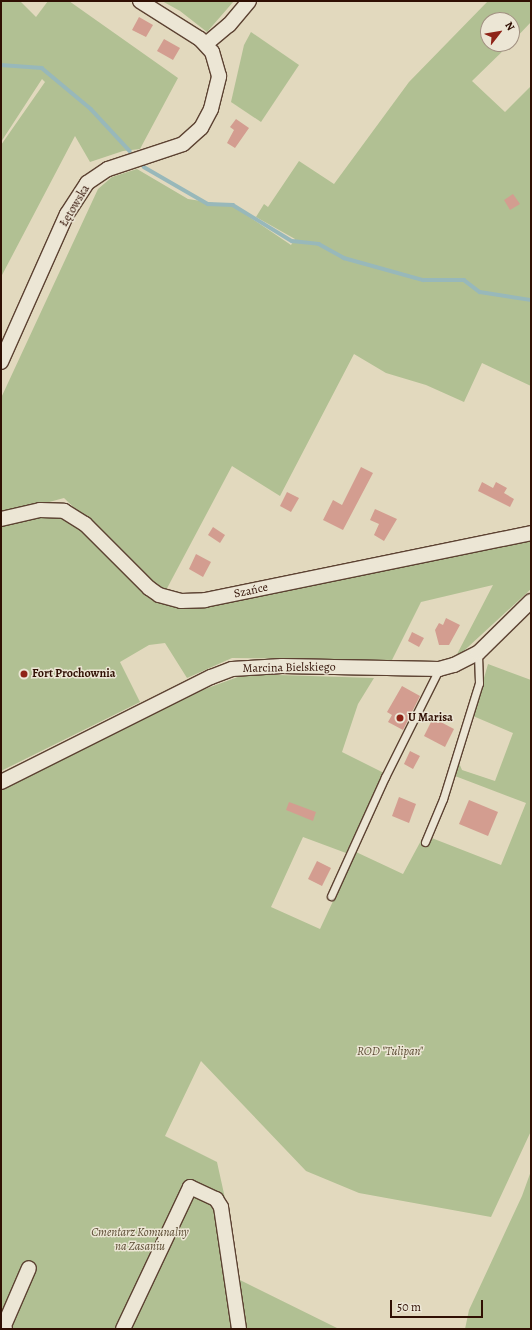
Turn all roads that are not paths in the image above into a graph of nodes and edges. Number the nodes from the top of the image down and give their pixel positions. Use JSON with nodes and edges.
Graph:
{"nodes":[{"id":1,"x":140,"y":1,"type":"edge"},
{"id":2,"x":249,"y":1,"type":"edge"},
{"id":3,"x":206,"y":44,"type":"junction"},
{"id":4,"x":1,"y":362,"type":"edge"},
{"id":5,"x":1,"y":519,"type":"edge"},
{"id":6,"x":531,"y":533,"type":"edge"},
{"id":7,"x":531,"y":601,"type":"edge"},
{"id":8,"x":478,"y":653,"type":"junction"},
{"id":9,"x":439,"y":669,"type":"junction"},
{"id":10,"x":1,"y":782,"type":"edge"},
{"id":11,"x":425,"y":842,"type":"dead end"},
{"id":12,"x":331,"y":896,"type":"dead end"},
{"id":13,"x":29,"y":1268,"type":"dead end"},
{"id":14,"x":5,"y":1329,"type":"edge"},
{"id":15,"x":123,"y":1329,"type":"edge"},
{"id":16,"x":239,"y":1329,"type":"edge"}],
"edges":[{"from":1,"to":3,"type":"street","name":"Łętowska"},
{"from":2,"to":3,"type":"street"},
{"from":3,"to":4,"type":"street","name":"Łętowska"},
{"from":5,"to":6,"type":"street","name":"Szańce"},
{"from":7,"to":8,"type":"street","name":"Marcina Bielskiego"},
{"from":8,"to":9,"type":"street","name":"Marcina Bielskiego"},
{"from":8,"to":11,"type":"lane"},
{"from":9,"to":10,"type":"street","name":"Marcina Bielskiego"},
{"from":9,"to":12,"type":"lane"},
{"from":13,"to":14,"type":"street"},
{"from":15,"to":16,"type":"street"}]}
